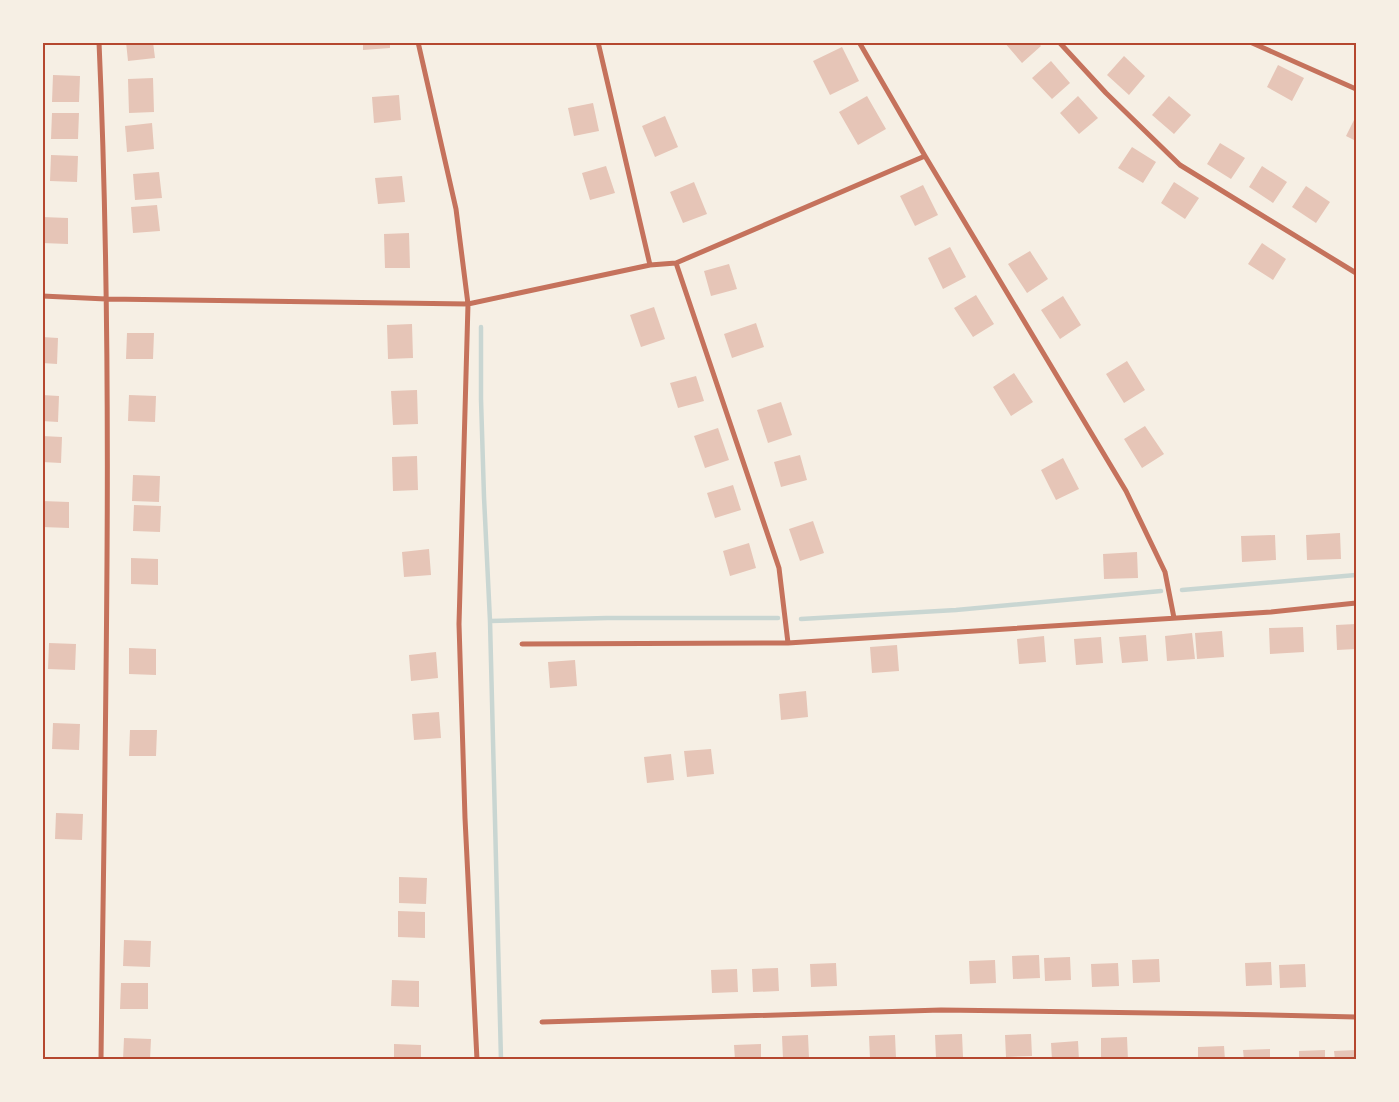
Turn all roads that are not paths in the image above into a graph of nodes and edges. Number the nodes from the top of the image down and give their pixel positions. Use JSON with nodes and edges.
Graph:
{"nodes":[{"id":1,"x":100,"y":42,"type":"edge"},
{"id":2,"x":418,"y":42,"type":"edge"},
{"id":3,"x":598,"y":42,"type":"edge"},
{"id":4,"x":859,"y":42,"type":"edge"},
{"id":5,"x":1059,"y":42,"type":"edge"},
{"id":6,"x":1250,"y":42,"type":"edge"},
{"id":7,"x":1356,"y":89,"type":"edge"},
{"id":8,"x":925,"y":156,"type":"junction"},
{"id":9,"x":676,"y":263,"type":"junction"},
{"id":10,"x":650,"y":265,"type":"junction"},
{"id":11,"x":1356,"y":273,"type":"edge"},
{"id":12,"x":42,"y":296,"type":"edge"},
{"id":13,"x":106,"y":299,"type":"junction"},
{"id":14,"x":468,"y":304,"type":"junction"},
{"id":15,"x":1356,"y":603,"type":"edge"},
{"id":16,"x":1174,"y":618,"type":"junction"},
{"id":17,"x":788,"y":643,"type":"junction"},
{"id":18,"x":522,"y":644,"type":"dead end"},
{"id":19,"x":1356,"y":1017,"type":"edge"},
{"id":20,"x":542,"y":1022,"type":"dead end"},
{"id":21,"x":101,"y":1060,"type":"edge"},
{"id":22,"x":477,"y":1060,"type":"edge"}],
"edges":[{"from":1,"to":13,"type":"street"},
{"from":2,"to":14,"type":"street"},
{"from":3,"to":10,"type":"street"},
{"from":4,"to":8,"type":"street"},
{"from":5,"to":11,"type":"street"},
{"from":6,"to":7,"type":"street"},
{"from":8,"to":9,"type":"street"},
{"from":8,"to":16,"type":"street"},
{"from":9,"to":10,"type":"street"},
{"from":9,"to":17,"type":"street"},
{"from":10,"to":14,"type":"street"},
{"from":12,"to":13,"type":"street"},
{"from":13,"to":14,"type":"street"},
{"from":13,"to":21,"type":"street"},
{"from":14,"to":22,"type":"street"},
{"from":15,"to":16,"type":"street"},
{"from":16,"to":17,"type":"street"},
{"from":17,"to":18,"type":"street"},
{"from":19,"to":20,"type":"street"}]}
